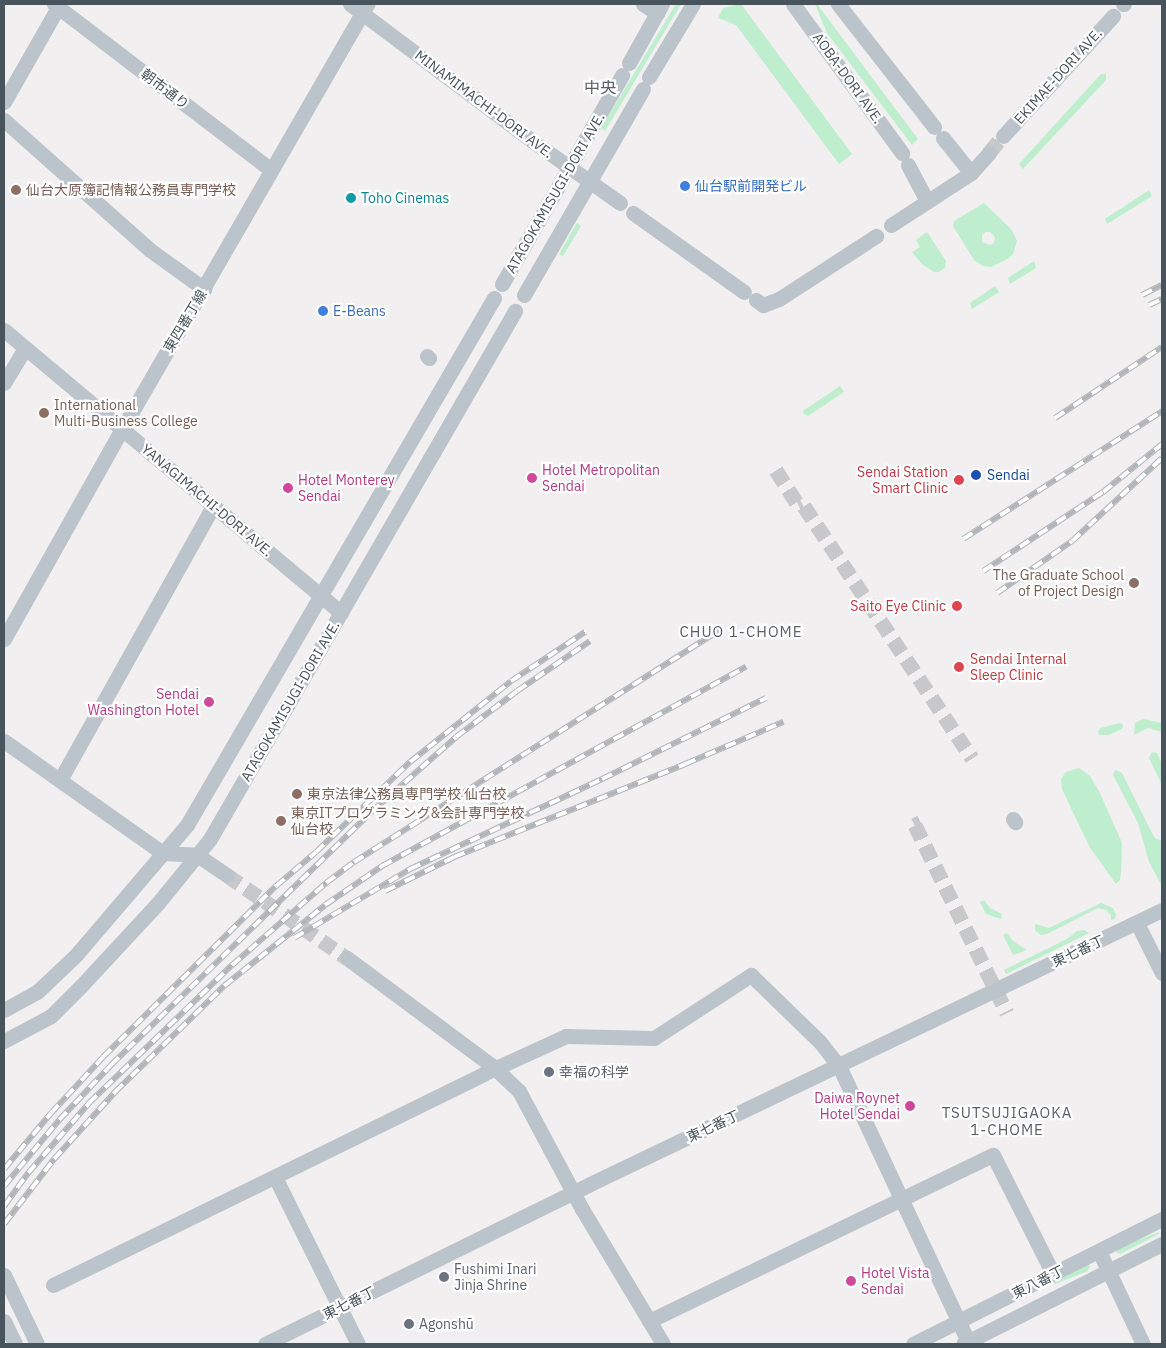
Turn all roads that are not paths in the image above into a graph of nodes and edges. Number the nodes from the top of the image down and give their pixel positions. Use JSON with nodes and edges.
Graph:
{"nodes":[{"id":1,"x":643,"y":4,"type":"edge"},
{"id":2,"x":692,"y":4,"type":"edge"},
{"id":3,"x":792,"y":4,"type":"edge"},
{"id":4,"x":838,"y":4,"type":"edge"},
{"id":5,"x":57,"y":5,"type":"edge"},
{"id":6,"x":360,"y":7,"type":"edge"},
{"id":7,"x":659,"y":8,"type":"edge"},
{"id":8,"x":1113,"y":16,"type":"dead end"},
{"id":9,"x":4,"y":102,"type":"edge"},
{"id":10,"x":4,"y":120,"type":"edge"},
{"id":11,"x":1004,"y":136,"type":"tunnel mouth"},
{"id":12,"x":989,"y":152,"type":"tunnel mouth"},
{"id":13,"x":570,"y":168,"type":"junction"},
{"id":14,"x":271,"y":170,"type":"junction"},
{"id":15,"x":971,"y":173,"type":"junction"},
{"id":16,"x":589,"y":181,"type":"junction"},
{"id":17,"x":927,"y":201,"type":"junction"},
{"id":18,"x":620,"y":203,"type":"dead end"},
{"id":19,"x":633,"y":213,"type":"dead end"},
{"id":20,"x":891,"y":225,"type":"dead end"},
{"id":21,"x":876,"y":236,"type":"dead end"},
{"id":22,"x":502,"y":284,"type":"dead end"},
{"id":23,"x":204,"y":289,"type":"junction"},
{"id":24,"x":524,"y":295,"type":"dead end"},
{"id":25,"x":494,"y":298,"type":"dead end"},
{"id":26,"x":515,"y":311,"type":"dead end"},
{"id":27,"x":4,"y":330,"type":"edge"},
{"id":28,"x":25,"y":348,"type":"junction"},
{"id":29,"x":4,"y":383,"type":"edge"},
{"id":30,"x":122,"y":429,"type":"junction"},
{"id":31,"x":213,"y":506,"type":"junction"},
{"id":32,"x":320,"y":594,"type":"junction"},
{"id":33,"x":341,"y":613,"type":"junction"},
{"id":34,"x":4,"y":639,"type":"edge"},
{"id":35,"x":4,"y":741,"type":"edge"},
{"id":36,"x":60,"y":780,"type":"junction"},
{"id":37,"x":163,"y":853,"type":"junction"},
{"id":38,"x":197,"y":855,"type":"junction"},
{"id":39,"x":227,"y":875,"type":"tunnel mouth"},
{"id":40,"x":1161,"y":913,"type":"edge"},
{"id":41,"x":1137,"y":923,"type":"junction"},
{"id":42,"x":348,"y":958,"type":"tunnel mouth"},
{"id":43,"x":1162,"y":973,"type":"edge"},
{"id":44,"x":4,"y":1010,"type":"edge"},
{"id":45,"x":4,"y":1041,"type":"edge"},
{"id":46,"x":839,"y":1066,"type":"junction"},
{"id":47,"x":495,"y":1068,"type":"junction"},
{"id":48,"x":275,"y":1177,"type":"junction"},
{"id":49,"x":574,"y":1192,"type":"junction"},
{"id":50,"x":901,"y":1200,"type":"junction"},
{"id":51,"x":1162,"y":1219,"type":"edge"},
{"id":52,"x":1162,"y":1244,"type":"edge"},
{"id":53,"x":1099,"y":1251,"type":"junction"},
{"id":54,"x":1109,"y":1271,"type":"junction"},
{"id":55,"x":1053,"y":1274,"type":"junction"},
{"id":56,"x":4,"y":1275,"type":"edge"},
{"id":57,"x":53,"y":1285,"type":"dead end"},
{"id":58,"x":339,"y":1308,"type":"junction"},
{"id":59,"x":4,"y":1321,"type":"edge"},
{"id":60,"x":649,"y":1321,"type":"junction"},
{"id":61,"x":959,"y":1321,"type":"junction"},
{"id":62,"x":967,"y":1343,"type":"edge"},
{"id":63,"x":15,"y":1344,"type":"edge"},
{"id":64,"x":37,"y":1344,"type":"edge"},
{"id":65,"x":265,"y":1344,"type":"edge"},
{"id":66,"x":358,"y":1344,"type":"edge"},
{"id":67,"x":663,"y":1344,"type":"edge"},
{"id":68,"x":913,"y":1344,"type":"edge"},
{"id":69,"x":1143,"y":1344,"type":"edge"}],
"edges":[{"from":1,"to":7,"type":"street"},
{"from":2,"to":16,"type":"street","name":"ATAGOKAMISUGI-DORI AVE."},
{"from":3,"to":17,"type":"street","name":"AOBA-DORI AVE."},
{"from":4,"to":15,"type":"street"},
{"from":5,"to":9,"type":"street"},
{"from":5,"to":14,"type":"street","name":"朝市通り"},
{"from":6,"to":13,"type":"street","name":"MINAMIMACHI-DORI AVE."},
{"from":6,"to":14,"type":"street","name":"東四番丁線"},
{"from":7,"to":13,"type":"street","name":"ATAGOKAMISUGI-DORI AVE."},
{"from":8,"to":11,"type":"street","name":"EKIMAE-DORI AVE."},
{"from":10,"to":23,"type":"street"},
{"from":12,"to":15,"type":"street"},
{"from":13,"to":16,"type":"street","name":"MINAMIMACHI-DORI AVE."},
{"from":13,"to":22,"type":"street","name":"ATAGOKAMISUGI-DORI AVE."},
{"from":14,"to":23,"type":"street","name":"東四番丁線"},
{"from":15,"to":17,"type":"street"},
{"from":16,"to":18,"type":"street","name":"MINAMIMACHI-DORI AVE."},
{"from":16,"to":24,"type":"street","name":"ATAGOKAMISUGI-DORI AVE."},
{"from":17,"to":20,"type":"street"},
{"from":19,"to":21,"type":"street"},
{"from":23,"to":30,"type":"street","name":"東四番丁線"},
{"from":25,"to":32,"type":"street","name":"ATAGOKAMISUGI-DORI AVE."},
{"from":26,"to":33,"type":"street","name":"ATAGOKAMISUGI-DORI AVE."},
{"from":27,"to":28,"type":"street","name":"YANAGIMACHI-DORI AVE."},
{"from":28,"to":29,"type":"street"},
{"from":28,"to":30,"type":"street","name":"YANAGIMACHI-DORI AVE."},
{"from":30,"to":31,"type":"street","name":"YANAGIMACHI-DORI AVE."},
{"from":30,"to":34,"type":"street","name":"東四番丁線"},
{"from":31,"to":32,"type":"street","name":"YANAGIMACHI-DORI AVE."},
{"from":31,"to":36,"type":"street"},
{"from":32,"to":33,"type":"street","name":"YANAGIMACHI-DORI AVE."},
{"from":32,"to":37,"type":"street","name":"ATAGOKAMISUGI-DORI AVE."},
{"from":33,"to":38,"type":"street","name":"ATAGOKAMISUGI-DORI AVE."},
{"from":35,"to":36,"type":"street"},
{"from":36,"to":37,"type":"street"},
{"from":37,"to":38,"type":"street"},
{"from":37,"to":44,"type":"street","name":"ATAGOKAMISUGI-DORI AVE."},
{"from":38,"to":39,"type":"street"},
{"from":38,"to":45,"type":"street","name":"ATAGOKAMISUGI-DORI AVE."},
{"from":40,"to":41,"type":"street","name":"東七番丁"},
{"from":41,"to":43,"type":"street"},
{"from":41,"to":46,"type":"street","name":"東七番丁"},
{"from":42,"to":47,"type":"street"},
{"from":46,"to":47,"type":"street"},
{"from":46,"to":49,"type":"street","name":"東七番丁"},
{"from":46,"to":50,"type":"street"},
{"from":47,"to":48,"type":"street"},
{"from":47,"to":49,"type":"street"},
{"from":48,"to":57,"type":"street"},
{"from":48,"to":58,"type":"street"},
{"from":49,"to":58,"type":"street","name":"東七番丁"},
{"from":49,"to":60,"type":"street"},
{"from":50,"to":55,"type":"street"},
{"from":50,"to":60,"type":"street"},
{"from":50,"to":61,"type":"street"},
{"from":51,"to":53,"type":"street","name":"東八番丁"},
{"from":52,"to":54,"type":"street","name":"東八番丁"},
{"from":53,"to":54,"type":"street"},
{"from":53,"to":55,"type":"street","name":"東八番丁"},
{"from":54,"to":62,"type":"street","name":"東八番丁"},
{"from":54,"to":69,"type":"street"},
{"from":55,"to":61,"type":"street","name":"東八番丁"},
{"from":56,"to":64,"type":"street"},
{"from":58,"to":65,"type":"street","name":"東七番丁"},
{"from":58,"to":66,"type":"street"},
{"from":59,"to":63,"type":"street"},
{"from":60,"to":67,"type":"street"},
{"from":61,"to":62,"type":"street"},
{"from":61,"to":68,"type":"street","name":"東八番丁"}]}
